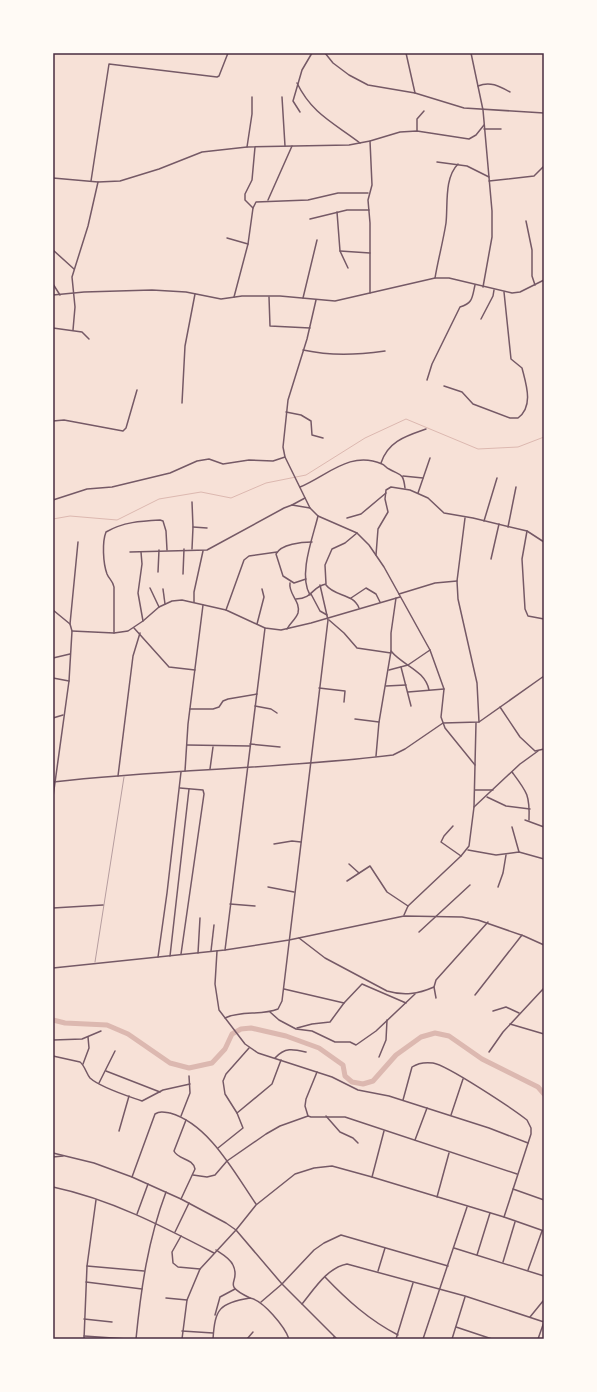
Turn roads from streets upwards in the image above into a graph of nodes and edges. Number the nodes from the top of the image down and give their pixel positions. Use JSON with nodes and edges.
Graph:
{"nodes":[{"id":1,"x":228,"y":53,"type":"edge"},
{"id":2,"x":312,"y":53,"type":"edge"},
{"id":3,"x":325,"y":53,"type":"edge"},
{"id":4,"x":406,"y":53,"type":"edge"},
{"id":5,"x":471,"y":53,"type":"edge"},
{"id":6,"x":297,"y":83,"type":"junction"},
{"id":7,"x":478,"y":86,"type":"junction"},
{"id":8,"x":510,"y":92,"type":"dead end"},
{"id":9,"x":415,"y":93,"type":"junction"},
{"id":10,"x":252,"y":97,"type":"dead end"},
{"id":11,"x":282,"y":97,"type":"dead end"},
{"id":12,"x":483,"y":110,"type":"junction"},
{"id":13,"x":300,"y":112,"type":"dead end"},
{"id":14,"x":424,"y":112,"type":"dead end"},
{"id":15,"x":544,"y":113,"type":"edge"},
{"id":16,"x":484,"y":125,"type":"junction"},
{"id":17,"x":484,"y":129,"type":"junction"},
{"id":18,"x":501,"y":129,"type":"dead end"},
{"id":19,"x":417,"y":131,"type":"junction"},
{"id":20,"x":370,"y":141,"type":"junction"},
{"id":21,"x":360,"y":143,"type":"junction"},
{"id":22,"x":285,"y":146,"type":"junction"},
{"id":23,"x":292,"y":146,"type":"junction"},
{"id":24,"x":247,"y":147,"type":"junction"},
{"id":25,"x":256,"y":147,"type":"junction"},
{"id":26,"x":437,"y":162,"type":"dead end"},
{"id":27,"x":458,"y":164,"type":"junction"},
{"id":28,"x":544,"y":166,"type":"edge"},
{"id":29,"x":489,"y":177,"type":"junction"},
{"id":30,"x":53,"y":178,"type":"edge"},
{"id":31,"x":91,"y":181,"type":"junction"},
{"id":32,"x":489,"y":181,"type":"junction"},
{"id":33,"x":98,"y":182,"type":"junction"},
{"id":34,"x":368,"y":193,"type":"junction"},
{"id":35,"x":268,"y":200,"type":"junction"},
{"id":36,"x":253,"y":208,"type":"junction"},
{"id":37,"x":369,"y":210,"type":"junction"},
{"id":38,"x":337,"y":212,"type":"junction"},
{"id":39,"x":310,"y":219,"type":"dead end"},
{"id":40,"x":526,"y":221,"type":"dead end"},
{"id":41,"x":227,"y":238,"type":"dead end"},
{"id":42,"x":317,"y":240,"type":"dead end"},
{"id":43,"x":248,"y":244,"type":"junction"},
{"id":44,"x":53,"y":250,"type":"edge"},
{"id":45,"x":340,"y":251,"type":"junction"},
{"id":46,"x":370,"y":253,"type":"junction"},
{"id":47,"x":348,"y":268,"type":"dead end"},
{"id":48,"x":74,"y":269,"type":"junction"},
{"id":49,"x":435,"y":278,"type":"junction"},
{"id":50,"x":544,"y":280,"type":"edge"},
{"id":51,"x":53,"y":284,"type":"edge"},
{"id":52,"x":475,"y":285,"type":"junction"},
{"id":53,"x":535,"y":285,"type":"junction"},
{"id":54,"x":483,"y":287,"type":"junction"},
{"id":55,"x":494,"y":290,"type":"junction"},
{"id":56,"x":504,"y":292,"type":"junction"},
{"id":57,"x":74,"y":293,"type":"junction"},
{"id":58,"x":370,"y":293,"type":"junction"},
{"id":59,"x":195,"y":294,"type":"junction"},
{"id":60,"x":53,"y":295,"type":"edge"},
{"id":61,"x":60,"y":295,"type":"junction"},
{"id":62,"x":269,"y":296,"type":"junction"},
{"id":63,"x":234,"y":297,"type":"junction"},
{"id":64,"x":303,"y":298,"type":"junction"},
{"id":65,"x":316,"y":300,"type":"junction"},
{"id":66,"x":53,"y":301,"type":"edge"},
{"id":67,"x":480,"y":319,"type":"dead end"},
{"id":68,"x":53,"y":328,"type":"edge"},
{"id":69,"x":310,"y":328,"type":"junction"},
{"id":70,"x":73,"y":330,"type":"junction"},
{"id":71,"x":89,"y":339,"type":"dead end"},
{"id":72,"x":303,"y":350,"type":"junction"},
{"id":73,"x":385,"y":351,"type":"dead end"},
{"id":74,"x":427,"y":380,"type":"dead end"},
{"id":75,"x":444,"y":386,"type":"dead end"},
{"id":76,"x":136,"y":390,"type":"dead end"},
{"id":77,"x":182,"y":403,"type":"dead end"},
{"id":78,"x":286,"y":412,"type":"junction"},
{"id":79,"x":53,"y":421,"type":"edge"},
{"id":80,"x":426,"y":429,"type":"dead end"},
{"id":81,"x":323,"y":438,"type":"dead end"},
{"id":82,"x":284,"y":457,"type":"junction"},
{"id":83,"x":430,"y":458,"type":"dead end"},
{"id":84,"x":381,"y":463,"type":"junction"},
{"id":85,"x":402,"y":476,"type":"junction"},
{"id":86,"x":423,"y":478,"type":"junction"},
{"id":87,"x":497,"y":478,"type":"dead end"},
{"id":88,"x":300,"y":487,"type":"junction"},
{"id":89,"x":516,"y":487,"type":"dead end"},
{"id":90,"x":405,"y":488,"type":"junction"},
{"id":91,"x":386,"y":493,"type":"junction"},
{"id":92,"x":418,"y":493,"type":"junction"},
{"id":93,"x":305,"y":498,"type":"junction"},
{"id":94,"x":53,"y":500,"type":"edge"},
{"id":95,"x":192,"y":502,"type":"dead end"},
{"id":96,"x":292,"y":505,"type":"junction"},
{"id":97,"x":310,"y":508,"type":"junction"},
{"id":98,"x":318,"y":516,"type":"junction"},
{"id":99,"x":347,"y":518,"type":"dead end"},
{"id":100,"x":465,"y":518,"type":"junction"},
{"id":101,"x":484,"y":520,"type":"junction"},
{"id":102,"x":499,"y":524,"type":"junction"},
{"id":103,"x":193,"y":527,"type":"junction"},
{"id":104,"x":508,"y":527,"type":"junction"},
{"id":105,"x":207,"y":528,"type":"dead end"},
{"id":106,"x":526,"y":531,"type":"junction"},
{"id":107,"x":357,"y":533,"type":"junction"},
{"id":108,"x":78,"y":542,"type":"dead end"},
{"id":109,"x":312,"y":542,"type":"junction"},
{"id":110,"x":544,"y":542,"type":"edge"},
{"id":111,"x":192,"y":549,"type":"junction"},
{"id":112,"x":159,"y":550,"type":"junction"},
{"id":113,"x":167,"y":550,"type":"junction"},
{"id":114,"x":184,"y":550,"type":"junction"},
{"id":115,"x":203,"y":550,"type":"junction"},
{"id":116,"x":141,"y":551,"type":"junction"},
{"id":117,"x":130,"y":552,"type":"dead end"},
{"id":118,"x":277,"y":552,"type":"junction"},
{"id":119,"x":376,"y":555,"type":"junction"},
{"id":120,"x":491,"y":559,"type":"dead end"},
{"id":121,"x":158,"y":572,"type":"dead end"},
{"id":122,"x":183,"y":574,"type":"dead end"},
{"id":123,"x":306,"y":579,"type":"junction"},
{"id":124,"x":457,"y":581,"type":"junction"},
{"id":125,"x":290,"y":582,"type":"junction"},
{"id":126,"x":326,"y":584,"type":"junction"},
{"id":127,"x":320,"y":585,"type":"junction"},
{"id":128,"x":150,"y":588,"type":"dead end"},
{"id":129,"x":163,"y":589,"type":"dead end"},
{"id":130,"x":262,"y":589,"type":"dead end"},
{"id":131,"x":311,"y":595,"type":"junction"},
{"id":132,"x":400,"y":596,"type":"junction"},
{"id":133,"x":351,"y":598,"type":"junction"},
{"id":134,"x":396,"y":598,"type":"junction"},
{"id":135,"x":296,"y":599,"type":"junction"},
{"id":136,"x":194,"y":602,"type":"junction"},
{"id":137,"x":380,"y":602,"type":"junction"},
{"id":138,"x":165,"y":604,"type":"junction"},
{"id":139,"x":203,"y":604,"type":"junction"},
{"id":140,"x":160,"y":607,"type":"junction"},
{"id":141,"x":360,"y":608,"type":"junction"},
{"id":142,"x":53,"y":610,"type":"edge"},
{"id":143,"x":226,"y":610,"type":"junction"},
{"id":144,"x":327,"y":615,"type":"junction"},
{"id":145,"x":328,"y":619,"type":"junction"},
{"id":146,"x":544,"y":619,"type":"edge"},
{"id":147,"x":143,"y":621,"type":"junction"},
{"id":148,"x":70,"y":624,"type":"junction"},
{"id":149,"x":257,"y":624,"type":"junction"},
{"id":150,"x":134,"y":628,"type":"junction"},
{"id":151,"x":265,"y":628,"type":"junction"},
{"id":152,"x":287,"y":629,"type":"junction"},
{"id":153,"x":72,"y":631,"type":"junction"},
{"id":154,"x":114,"y":633,"type":"junction"},
{"id":155,"x":140,"y":633,"type":"junction"},
{"id":156,"x":430,"y":650,"type":"junction"},
{"id":157,"x":391,"y":652,"type":"junction"},
{"id":158,"x":70,"y":654,"type":"junction"},
{"id":159,"x":53,"y":658,"type":"edge"},
{"id":160,"x":408,"y":665,"type":"junction"},
{"id":161,"x":401,"y":667,"type":"junction"},
{"id":162,"x":195,"y":670,"type":"junction"},
{"id":163,"x":389,"y":670,"type":"junction"},
{"id":164,"x":544,"y":676,"type":"edge"},
{"id":165,"x":53,"y":678,"type":"edge"},
{"id":166,"x":68,"y":680,"type":"junction"},
{"id":167,"x":386,"y":686,"type":"junction"},
{"id":168,"x":406,"y":686,"type":"junction"},
{"id":169,"x":319,"y":688,"type":"junction"},
{"id":170,"x":444,"y":689,"type":"junction"},
{"id":171,"x":429,"y":690,"type":"junction"},
{"id":172,"x":407,"y":692,"type":"junction"},
{"id":173,"x":257,"y":694,"type":"junction"},
{"id":174,"x":344,"y":702,"type":"dead end"},
{"id":175,"x":256,"y":706,"type":"junction"},
{"id":176,"x":411,"y":706,"type":"dead end"},
{"id":177,"x":500,"y":707,"type":"junction"},
{"id":178,"x":190,"y":709,"type":"junction"},
{"id":179,"x":277,"y":713,"type":"dead end"},
{"id":180,"x":63,"y":715,"type":"junction"},
{"id":181,"x":53,"y":718,"type":"edge"},
{"id":182,"x":355,"y":719,"type":"dead end"},
{"id":183,"x":379,"y":722,"type":"junction"},
{"id":184,"x":476,"y":722,"type":"junction"},
{"id":185,"x":479,"y":722,"type":"junction"},
{"id":186,"x":443,"y":723,"type":"junction"},
{"id":187,"x":187,"y":745,"type":"junction"},
{"id":188,"x":250,"y":745,"type":"junction"},
{"id":189,"x":213,"y":746,"type":"junction"},
{"id":190,"x":280,"y":747,"type":"dead end"},
{"id":191,"x":544,"y":749,"type":"edge"},
{"id":192,"x":538,"y":752,"type":"junction"},
{"id":193,"x":376,"y":756,"type":"junction"},
{"id":194,"x":310,"y":762,"type":"junction"},
{"id":195,"x":474,"y":765,"type":"junction"},
{"id":196,"x":248,"y":767,"type":"junction"},
{"id":197,"x":210,"y":769,"type":"junction"},
{"id":198,"x":185,"y":771,"type":"junction"},
{"id":199,"x":181,"y":772,"type":"junction"},
{"id":200,"x":512,"y":772,"type":"junction"},
{"id":201,"x":118,"y":776,"type":"junction"},
{"id":202,"x":54,"y":782,"type":"edge"},
{"id":203,"x":180,"y":788,"type":"junction"},
{"id":204,"x":189,"y":789,"type":"junction"},
{"id":205,"x":475,"y":790,"type":"junction"},
{"id":206,"x":493,"y":790,"type":"junction"},
{"id":207,"x":53,"y":797,"type":"edge"},
{"id":208,"x":487,"y":797,"type":"junction"},
{"id":209,"x":474,"y":807,"type":"junction"},
{"id":210,"x":530,"y":809,"type":"junction"},
{"id":211,"x":525,"y":820,"type":"dead end"},
{"id":212,"x":529,"y":820,"type":"junction"},
{"id":213,"x":453,"y":826,"type":"dead end"},
{"id":214,"x":512,"y":827,"type":"dead end"},
{"id":215,"x":544,"y":827,"type":"edge"},
{"id":216,"x":301,"y":842,"type":"junction"},
{"id":217,"x":274,"y":844,"type":"dead end"},
{"id":218,"x":467,"y":850,"type":"junction"},
{"id":219,"x":519,"y":852,"type":"junction"},
{"id":220,"x":506,"y":855,"type":"junction"},
{"id":221,"x":461,"y":856,"type":"junction"},
{"id":222,"x":544,"y":859,"type":"edge"},
{"id":223,"x":349,"y":864,"type":"dead end"},
{"id":224,"x":359,"y":873,"type":"junction"},
{"id":225,"x":347,"y":881,"type":"dead end"},
{"id":226,"x":470,"y":885,"type":"dead end"},
{"id":227,"x":268,"y":887,"type":"dead end"},
{"id":228,"x":498,"y":887,"type":"dead end"},
{"id":229,"x":294,"y":892,"type":"junction"},
{"id":230,"x":230,"y":904,"type":"junction"},
{"id":231,"x":103,"y":905,"type":"road end"},
{"id":232,"x":255,"y":906,"type":"dead end"},
{"id":233,"x":408,"y":906,"type":"junction"},
{"id":234,"x":53,"y":908,"type":"edge"},
{"id":235,"x":404,"y":916,"type":"junction"},
{"id":236,"x":434,"y":916,"type":"junction"},
{"id":237,"x":200,"y":918,"type":"dead end"},
{"id":238,"x":488,"y":922,"type":"junction"},
{"id":239,"x":214,"y":925,"type":"dead end"},
{"id":240,"x":420,"y":932,"type":"dead end"},
{"id":241,"x":522,"y":935,"type":"junction"},
{"id":242,"x":299,"y":938,"type":"junction"},
{"id":243,"x":289,"y":940,"type":"junction"},
{"id":244,"x":544,"y":945,"type":"edge"},
{"id":245,"x":225,"y":950,"type":"junction"},
{"id":246,"x":211,"y":951,"type":"junction"},
{"id":247,"x":217,"y":951,"type":"junction"},
{"id":248,"x":198,"y":952,"type":"junction"},
{"id":249,"x":181,"y":954,"type":"junction"},
{"id":250,"x":158,"y":957,"type":"junction"},
{"id":251,"x":170,"y":957,"type":"junction"},
{"id":252,"x":53,"y":968,"type":"edge"},
{"id":253,"x":434,"y":987,"type":"junction"},
{"id":254,"x":544,"y":988,"type":"edge"},
{"id":255,"x":284,"y":989,"type":"junction"},
{"id":256,"x":415,"y":994,"type":"junction"},
{"id":257,"x":475,"y":995,"type":"dead end"},
{"id":258,"x":436,"y":998,"type":"dead end"},
{"id":259,"x":344,"y":1003,"type":"junction"},
{"id":260,"x":406,"y":1003,"type":"junction"},
{"id":261,"x":493,"y":1011,"type":"dead end"},
{"id":262,"x":270,"y":1012,"type":"junction"},
{"id":263,"x":519,"y":1013,"type":"junction"},
{"id":264,"x":225,"y":1018,"type":"junction"},
{"id":265,"x":387,"y":1020,"type":"junction"},
{"id":266,"x":510,"y":1024,"type":"junction"},
{"id":267,"x":296,"y":1029,"type":"junction"},
{"id":268,"x":100,"y":1031,"type":"dead end"},
{"id":269,"x":544,"y":1034,"type":"edge"},
{"id":270,"x":88,"y":1037,"type":"junction"},
{"id":271,"x":53,"y":1040,"type":"edge"},
{"id":272,"x":249,"y":1048,"type":"junction"},
{"id":273,"x":115,"y":1051,"type":"dead end"},
{"id":274,"x":306,"y":1052,"type":"dead end"},
{"id":275,"x":489,"y":1052,"type":"dead end"},
{"id":276,"x":54,"y":1056,"type":"edge"},
{"id":277,"x":379,"y":1057,"type":"dead end"},
{"id":278,"x":275,"y":1058,"type":"junction"},
{"id":279,"x":280,"y":1060,"type":"junction"},
{"id":280,"x":83,"y":1064,"type":"junction"},
{"id":281,"x":106,"y":1071,"type":"junction"},
{"id":282,"x":317,"y":1072,"type":"junction"},
{"id":283,"x":189,"y":1076,"type":"dead end"},
{"id":284,"x":463,"y":1079,"type":"junction"},
{"id":285,"x":99,"y":1083,"type":"junction"},
{"id":286,"x":190,"y":1084,"type":"junction"},
{"id":287,"x":160,"y":1092,"type":"junction"},
{"id":288,"x":129,"y":1096,"type":"junction"},
{"id":289,"x":403,"y":1100,"type":"junction"},
{"id":290,"x":427,"y":1108,"type":"junction"},
{"id":291,"x":237,"y":1113,"type":"junction"},
{"id":292,"x":181,"y":1116,"type":"junction"},
{"id":293,"x":308,"y":1116,"type":"junction"},
{"id":294,"x":326,"y":1116,"type":"junction"},
{"id":295,"x":451,"y":1116,"type":"junction"},
{"id":296,"x":186,"y":1120,"type":"junction"},
{"id":297,"x":384,"y":1130,"type":"junction"},
{"id":298,"x":118,"y":1131,"type":"dead end"},
{"id":299,"x":416,"y":1140,"type":"junction"},
{"id":300,"x":358,"y":1143,"type":"dead end"},
{"id":301,"x":528,"y":1143,"type":"junction"},
{"id":302,"x":218,"y":1148,"type":"junction"},
{"id":303,"x":450,"y":1152,"type":"junction"},
{"id":304,"x":53,"y":1154,"type":"edge"},
{"id":305,"x":65,"y":1156,"type":"junction"},
{"id":306,"x":53,"y":1157,"type":"edge"},
{"id":307,"x":227,"y":1161,"type":"junction"},
{"id":308,"x":517,"y":1174,"type":"junction"},
{"id":309,"x":193,"y":1175,"type":"junction"},
{"id":310,"x":372,"y":1176,"type":"junction"},
{"id":311,"x":132,"y":1177,"type":"junction"},
{"id":312,"x":148,"y":1184,"type":"junction"},
{"id":313,"x":53,"y":1187,"type":"edge"},
{"id":314,"x":512,"y":1189,"type":"junction"},
{"id":315,"x":166,"y":1192,"type":"junction"},
{"id":316,"x":437,"y":1197,"type":"junction"},
{"id":317,"x":96,"y":1199,"type":"junction"},
{"id":318,"x":182,"y":1199,"type":"junction"},
{"id":319,"x":544,"y":1200,"type":"edge"},
{"id":320,"x":189,"y":1203,"type":"junction"},
{"id":321,"x":256,"y":1204,"type":"junction"},
{"id":322,"x":467,"y":1207,"type":"junction"},
{"id":323,"x":490,"y":1213,"type":"junction"},
{"id":324,"x":136,"y":1214,"type":"junction"},
{"id":325,"x":504,"y":1217,"type":"junction"},
{"id":326,"x":516,"y":1221,"type":"junction"},
{"id":327,"x":155,"y":1222,"type":"junction"},
{"id":328,"x":236,"y":1230,"type":"junction"},
{"id":329,"x":543,"y":1231,"type":"edge"},
{"id":330,"x":174,"y":1232,"type":"junction"},
{"id":331,"x":181,"y":1236,"type":"junction"},
{"id":332,"x":385,"y":1248,"type":"junction"},
{"id":333,"x":454,"y":1248,"type":"junction"},
{"id":334,"x":216,"y":1250,"type":"junction"},
{"id":335,"x":214,"y":1253,"type":"junction"},
{"id":336,"x":477,"y":1255,"type":"junction"},
{"id":337,"x":504,"y":1262,"type":"junction"},
{"id":338,"x":87,"y":1266,"type":"junction"},
{"id":339,"x":448,"y":1266,"type":"junction"},
{"id":340,"x":200,"y":1269,"type":"junction"},
{"id":341,"x":528,"y":1270,"type":"junction"},
{"id":342,"x":144,"y":1271,"type":"junction"},
{"id":343,"x":378,"y":1272,"type":"junction"},
{"id":344,"x":544,"y":1276,"type":"edge"},
{"id":345,"x":325,"y":1277,"type":"junction"},
{"id":346,"x":86,"y":1282,"type":"junction"},
{"id":347,"x":414,"y":1283,"type":"junction"},
{"id":348,"x":282,"y":1284,"type":"junction"},
{"id":349,"x":142,"y":1289,"type":"junction"},
{"id":350,"x":235,"y":1289,"type":"junction"},
{"id":351,"x":440,"y":1290,"type":"junction"},
{"id":352,"x":465,"y":1296,"type":"junction"},
{"id":353,"x":166,"y":1298,"type":"dead end"},
{"id":354,"x":250,"y":1298,"type":"junction"},
{"id":355,"x":187,"y":1300,"type":"junction"},
{"id":356,"x":543,"y":1301,"type":"dead end"},
{"id":357,"x":261,"y":1302,"type":"junction"},
{"id":358,"x":302,"y":1304,"type":"junction"},
{"id":359,"x":215,"y":1317,"type":"junction"},
{"id":360,"x":530,"y":1317,"type":"junction"},
{"id":361,"x":84,"y":1319,"type":"junction"},
{"id":362,"x":112,"y":1322,"type":"dead end"},
{"id":363,"x":544,"y":1322,"type":"edge"},
{"id":364,"x":456,"y":1327,"type":"junction"},
{"id":365,"x":182,"y":1331,"type":"junction"},
{"id":366,"x":253,"y":1332,"type":"dead end"},
{"id":367,"x":213,"y":1333,"type":"junction"},
{"id":368,"x":398,"y":1335,"type":"junction"},
{"id":369,"x":84,"y":1338,"type":"edge"},
{"id":370,"x":333,"y":1338,"type":"edge"},
{"id":371,"x":127,"y":1339,"type":"edge"},
{"id":372,"x":136,"y":1339,"type":"edge"},
{"id":373,"x":182,"y":1339,"type":"edge"},
{"id":374,"x":212,"y":1339,"type":"edge"},
{"id":375,"x":247,"y":1339,"type":"edge"},
{"id":376,"x":289,"y":1339,"type":"edge"},
{"id":377,"x":337,"y":1339,"type":"edge"},
{"id":378,"x":396,"y":1339,"type":"edge"},
{"id":379,"x":423,"y":1339,"type":"edge"},
{"id":380,"x":452,"y":1339,"type":"edge"},
{"id":381,"x":492,"y":1339,"type":"edge"},
{"id":382,"x":538,"y":1339,"type":"edge"}],
"edges":[{"from":1,"to":31,"type":"street"},
{"from":2,"to":6,"type":"street"},
{"from":3,"to":9,"type":"street"},
{"from":4,"to":9,"type":"street"},
{"from":5,"to":7,"type":"street"},
{"from":6,"to":13,"type":"street"},
{"from":6,"to":21,"type":"street"},
{"from":7,"to":8,"type":"street"},
{"from":7,"to":12,"type":"street"},
{"from":9,"to":12,"type":"street"},
{"from":10,"to":24,"type":"street"},
{"from":11,"to":22,"type":"street"},
{"from":12,"to":15,"type":"street"},
{"from":12,"to":16,"type":"street"},
{"from":14,"to":19,"type":"street"},
{"from":16,"to":17,"type":"street"},
{"from":16,"to":19,"type":"street"},
{"from":17,"to":18,"type":"street"},
{"from":17,"to":29,"type":"street"},
{"from":19,"to":20,"type":"street"},
{"from":20,"to":21,"type":"street"},
{"from":20,"to":34,"type":"street"},
{"from":21,"to":23,"type":"street"},
{"from":22,"to":23,"type":"street"},
{"from":22,"to":25,"type":"street"},
{"from":23,"to":35,"type":"street"},
{"from":24,"to":25,"type":"street"},
{"from":24,"to":33,"type":"street"},
{"from":25,"to":36,"type":"street"},
{"from":26,"to":27,"type":"street"},
{"from":27,"to":29,"type":"street"},
{"from":27,"to":49,"type":"street"},
{"from":28,"to":32,"type":"street"},
{"from":29,"to":32,"type":"street"},
{"from":30,"to":31,"type":"street"},
{"from":31,"to":33,"type":"street"},
{"from":32,"to":54,"type":"street"},
{"from":33,"to":48,"type":"street"},
{"from":34,"to":35,"type":"street"},
{"from":34,"to":37,"type":"street"},
{"from":35,"to":36,"type":"street"},
{"from":36,"to":43,"type":"street"},
{"from":37,"to":38,"type":"street"},
{"from":37,"to":46,"type":"street"},
{"from":38,"to":39,"type":"street"},
{"from":38,"to":45,"type":"street"},
{"from":40,"to":53,"type":"street"},
{"from":41,"to":43,"type":"street"},
{"from":42,"to":64,"type":"street"},
{"from":43,"to":63,"type":"street"},
{"from":44,"to":48,"type":"street"},
{"from":45,"to":46,"type":"street"},
{"from":45,"to":47,"type":"street"},
{"from":46,"to":58,"type":"street"},
{"from":48,"to":57,"type":"street"},
{"from":49,"to":52,"type":"street"},
{"from":49,"to":58,"type":"street"},
{"from":50,"to":53,"type":"street"},
{"from":51,"to":61,"type":"street"},
{"from":52,"to":54,"type":"street"},
{"from":52,"to":74,"type":"street"},
{"from":53,"to":56,"type":"street"},
{"from":54,"to":55,"type":"street"},
{"from":55,"to":56,"type":"street"},
{"from":55,"to":67,"type":"street"},
{"from":56,"to":75,"type":"street"},
{"from":57,"to":59,"type":"street"},
{"from":57,"to":61,"type":"street"},
{"from":57,"to":70,"type":"street"},
{"from":58,"to":65,"type":"street"},
{"from":59,"to":63,"type":"street"},
{"from":59,"to":77,"type":"street"},
{"from":60,"to":61,"type":"street"},
{"from":60,"to":66,"type":"street"},
{"from":62,"to":63,"type":"street"},
{"from":62,"to":64,"type":"street"},
{"from":62,"to":69,"type":"street"},
{"from":64,"to":65,"type":"street"},
{"from":65,"to":69,"type":"street"},
{"from":68,"to":70,"type":"street"},
{"from":69,"to":72,"type":"street"},
{"from":70,"to":71,"type":"street"},
{"from":72,"to":73,"type":"street"},
{"from":72,"to":78,"type":"street"},
{"from":76,"to":79,"type":"street"},
{"from":78,"to":81,"type":"street"},
{"from":78,"to":82,"type":"street"},
{"from":80,"to":84,"type":"street"},
{"from":82,"to":88,"type":"street"},
{"from":82,"to":94,"type":"street"},
{"from":83,"to":86,"type":"street"},
{"from":84,"to":85,"type":"street"},
{"from":84,"to":88,"type":"street"},
{"from":85,"to":86,"type":"street"},
{"from":85,"to":90,"type":"street"},
{"from":86,"to":92,"type":"street"},
{"from":87,"to":101,"type":"street"},
{"from":88,"to":93,"type":"street"},
{"from":89,"to":104,"type":"street"},
{"from":90,"to":91,"type":"street"},
{"from":90,"to":92,"type":"street"},
{"from":91,"to":99,"type":"street"},
{"from":91,"to":119,"type":"street"},
{"from":92,"to":100,"type":"street"},
{"from":93,"to":96,"type":"street"},
{"from":93,"to":97,"type":"street"},
{"from":95,"to":103,"type":"street"},
{"from":96,"to":97,"type":"street"},
{"from":96,"to":115,"type":"street"},
{"from":97,"to":98,"type":"street"},
{"from":98,"to":107,"type":"street"},
{"from":98,"to":109,"type":"street"},
{"from":100,"to":101,"type":"street"},
{"from":100,"to":124,"type":"street"},
{"from":101,"to":102,"type":"street"},
{"from":102,"to":104,"type":"street"},
{"from":102,"to":120,"type":"street"},
{"from":103,"to":105,"type":"street"},
{"from":103,"to":111,"type":"street"},
{"from":104,"to":106,"type":"street"},
{"from":106,"to":110,"type":"street"},
{"from":106,"to":146,"type":"street"},
{"from":107,"to":119,"type":"street"},
{"from":107,"to":126,"type":"street"},
{"from":108,"to":148,"type":"street"},
{"from":109,"to":118,"type":"street"},
{"from":109,"to":123,"type":"street"},
{"from":111,"to":114,"type":"street"},
{"from":111,"to":115,"type":"street"},
{"from":112,"to":113,"type":"street"},
{"from":112,"to":116,"type":"street"},
{"from":112,"to":121,"type":"street"},
{"from":113,"to":114,"type":"street"},
{"from":113,"to":154,"type":"street"},
{"from":114,"to":122,"type":"street"},
{"from":115,"to":136,"type":"street"},
{"from":116,"to":117,"type":"street"},
{"from":116,"to":147,"type":"street"},
{"from":118,"to":125,"type":"street"},
{"from":118,"to":143,"type":"street"},
{"from":119,"to":132,"type":"street"},
{"from":123,"to":125,"type":"street"},
{"from":123,"to":131,"type":"street"},
{"from":124,"to":132,"type":"street"},
{"from":124,"to":185,"type":"street"},
{"from":125,"to":135,"type":"street"},
{"from":126,"to":127,"type":"street"},
{"from":126,"to":133,"type":"street"},
{"from":127,"to":131,"type":"street"},
{"from":127,"to":144,"type":"street"},
{"from":128,"to":140,"type":"street"},
{"from":129,"to":138,"type":"street"},
{"from":130,"to":149,"type":"street"},
{"from":131,"to":135,"type":"street"},
{"from":131,"to":144,"type":"street"},
{"from":132,"to":134,"type":"street"},
{"from":132,"to":156,"type":"street"},
{"from":133,"to":137,"type":"street"},
{"from":133,"to":141,"type":"street"},
{"from":134,"to":137,"type":"street"},
{"from":134,"to":157,"type":"street"},
{"from":135,"to":152,"type":"street"},
{"from":136,"to":138,"type":"street"},
{"from":136,"to":139,"type":"street"},
{"from":137,"to":141,"type":"street"},
{"from":138,"to":140,"type":"street"},
{"from":139,"to":143,"type":"street"},
{"from":139,"to":162,"type":"street"},
{"from":140,"to":147,"type":"street"},
{"from":141,"to":145,"type":"street"},
{"from":142,"to":148,"type":"street"},
{"from":143,"to":149,"type":"street"},
{"from":144,"to":145,"type":"street"},
{"from":145,"to":152,"type":"street"},
{"from":145,"to":157,"type":"street"},
{"from":145,"to":169,"type":"street"},
{"from":147,"to":150,"type":"street"},
{"from":148,"to":153,"type":"street"},
{"from":149,"to":151,"type":"street"},
{"from":150,"to":154,"type":"street"},
{"from":150,"to":155,"type":"street"},
{"from":151,"to":152,"type":"street"},
{"from":151,"to":173,"type":"street"},
{"from":153,"to":154,"type":"street"},
{"from":153,"to":158,"type":"street"},
{"from":155,"to":162,"type":"street"},
{"from":155,"to":201,"type":"street"},
{"from":156,"to":160,"type":"street"},
{"from":156,"to":170,"type":"street"},
{"from":157,"to":160,"type":"street"},
{"from":157,"to":163,"type":"street"},
{"from":158,"to":159,"type":"street"},
{"from":158,"to":166,"type":"street"},
{"from":160,"to":161,"type":"street"},
{"from":160,"to":171,"type":"street"},
{"from":161,"to":163,"type":"street"},
{"from":161,"to":168,"type":"street"},
{"from":162,"to":178,"type":"street"},
{"from":163,"to":167,"type":"street"},
{"from":164,"to":177,"type":"street"},
{"from":165,"to":166,"type":"street"},
{"from":166,"to":180,"type":"street"},
{"from":167,"to":168,"type":"street"},
{"from":167,"to":183,"type":"street"},
{"from":168,"to":172,"type":"street"},
{"from":169,"to":174,"type":"street"},
{"from":169,"to":194,"type":"street"},
{"from":170,"to":171,"type":"street"},
{"from":170,"to":186,"type":"street"},
{"from":171,"to":172,"type":"street"},
{"from":172,"to":176,"type":"street"},
{"from":173,"to":175,"type":"street"},
{"from":173,"to":178,"type":"street"},
{"from":175,"to":179,"type":"street"},
{"from":175,"to":188,"type":"street"},
{"from":177,"to":185,"type":"street"},
{"from":177,"to":192,"type":"street"},
{"from":178,"to":187,"type":"street"},
{"from":180,"to":181,"type":"street"},
{"from":180,"to":202,"type":"street"},
{"from":182,"to":183,"type":"street"},
{"from":183,"to":193,"type":"street"},
{"from":184,"to":185,"type":"street"},
{"from":184,"to":186,"type":"street"},
{"from":184,"to":195,"type":"street"},
{"from":186,"to":193,"type":"street"},
{"from":186,"to":195,"type":"street"},
{"from":187,"to":189,"type":"street"},
{"from":187,"to":198,"type":"street"},
{"from":188,"to":189,"type":"street"},
{"from":188,"to":190,"type":"street"},
{"from":188,"to":196,"type":"street"},
{"from":189,"to":197,"type":"street"},
{"from":191,"to":192,"type":"street"},
{"from":192,"to":200,"type":"street"},
{"from":193,"to":194,"type":"street"},
{"from":194,"to":196,"type":"street"},
{"from":194,"to":216,"type":"street"},
{"from":195,"to":205,"type":"street"},
{"from":196,"to":197,"type":"street"},
{"from":196,"to":230,"type":"street"},
{"from":197,"to":198,"type":"street"},
{"from":198,"to":199,"type":"street"},
{"from":199,"to":201,"type":"street"},
{"from":199,"to":203,"type":"street"},
{"from":200,"to":206,"type":"street"},
{"from":200,"to":210,"type":"street"},
{"from":201,"to":202,"type":"street"},
{"from":202,"to":207,"type":"street"},
{"from":203,"to":204,"type":"street"},
{"from":203,"to":250,"type":"street"},
{"from":204,"to":249,"type":"street"},
{"from":204,"to":251,"type":"street"},
{"from":205,"to":206,"type":"street"},
{"from":205,"to":209,"type":"street"},
{"from":206,"to":208,"type":"street"},
{"from":208,"to":209,"type":"street"},
{"from":208,"to":210,"type":"street"},
{"from":209,"to":218,"type":"street"},
{"from":210,"to":212,"type":"street"},
{"from":211,"to":212,"type":"street"},
{"from":212,"to":215,"type":"street"},
{"from":213,"to":221,"type":"street"},
{"from":214,"to":219,"type":"street"},
{"from":216,"to":217,"type":"street"},
{"from":216,"to":229,"type":"street"},
{"from":218,"to":220,"type":"street"},
{"from":218,"to":221,"type":"street"},
{"from":219,"to":220,"type":"street"},
{"from":219,"to":222,"type":"street"},
{"from":220,"to":228,"type":"street"},
{"from":221,"to":233,"type":"street"},
{"from":223,"to":224,"type":"street"},
{"from":224,"to":225,"type":"street"},
{"from":224,"to":233,"type":"street"},
{"from":226,"to":236,"type":"street"},
{"from":227,"to":229,"type":"street"},
{"from":229,"to":243,"type":"street"},
{"from":230,"to":232,"type":"street"},
{"from":230,"to":245,"type":"street"},
{"from":231,"to":234,"type":"street"},
{"from":233,"to":235,"type":"street"},
{"from":235,"to":236,"type":"street"},
{"from":235,"to":242,"type":"street"},
{"from":236,"to":238,"type":"street"},
{"from":236,"to":240,"type":"street"},
{"from":237,"to":248,"type":"street"},
{"from":238,"to":241,"type":"street"},
{"from":238,"to":253,"type":"street"},
{"from":239,"to":246,"type":"street"},
{"from":241,"to":244,"type":"street"},
{"from":241,"to":257,"type":"street"},
{"from":242,"to":243,"type":"street"},
{"from":242,"to":256,"type":"street"},
{"from":243,"to":245,"type":"street"},
{"from":243,"to":255,"type":"street"},
{"from":245,"to":247,"type":"street"},
{"from":246,"to":247,"type":"street"},
{"from":246,"to":248,"type":"street"},
{"from":247,"to":264,"type":"street"},
{"from":248,"to":249,"type":"street"},
{"from":249,"to":251,"type":"street"},
{"from":250,"to":251,"type":"street"},
{"from":250,"to":252,"type":"street"},
{"from":253,"to":256,"type":"street"},
{"from":253,"to":258,"type":"street"},
{"from":254,"to":263,"type":"street"},
{"from":255,"to":259,"type":"street"},
{"from":255,"to":262,"type":"street"},
{"from":256,"to":260,"type":"street"},
{"from":259,"to":260,"type":"street"},
{"from":259,"to":267,"type":"street"},
{"from":260,"to":265,"type":"street"},
{"from":261,"to":263,"type":"street"},
{"from":262,"to":264,"type":"street"},
{"from":262,"to":267,"type":"street"},
{"from":263,"to":266,"type":"street"},
{"from":264,"to":272,"type":"street"},
{"from":265,"to":267,"type":"street"},
{"from":265,"to":277,"type":"street"},
{"from":266,"to":269,"type":"street"},
{"from":266,"to":275,"type":"street"},
{"from":268,"to":270,"type":"street"},
{"from":270,"to":271,"type":"street"},
{"from":270,"to":280,"type":"street"},
{"from":272,"to":278,"type":"street"},
{"from":272,"to":291,"type":"street"},
{"from":273,"to":281,"type":"street"},
{"from":274,"to":278,"type":"street"},
{"from":276,"to":280,"type":"street"},
{"from":278,"to":279,"type":"street"},
{"from":279,"to":282,"type":"street"},
{"from":279,"to":291,"type":"street"},
{"from":280,"to":285,"type":"street"},
{"from":281,"to":285,"type":"street"},
{"from":281,"to":287,"type":"street"},
{"from":282,"to":289,"type":"street"},
{"from":282,"to":293,"type":"street"},
{"from":283,"to":286,"type":"street"},
{"from":284,"to":289,"type":"street"},
{"from":284,"to":295,"type":"street"},
{"from":284,"to":301,"type":"street"},
{"from":285,"to":288,"type":"street"},
{"from":286,"to":287,"type":"street"},
{"from":286,"to":292,"type":"street"},
{"from":287,"to":288,"type":"street"},
{"from":288,"to":298,"type":"street"},
{"from":289,"to":290,"type":"street"},
{"from":290,"to":295,"type":"street"},
{"from":290,"to":299,"type":"street"},
{"from":291,"to":302,"type":"street"},
{"from":292,"to":296,"type":"street"},
{"from":292,"to":311,"type":"street"},
{"from":293,"to":294,"type":"street"},
{"from":293,"to":307,"type":"street"},
{"from":294,"to":297,"type":"street"},
{"from":294,"to":300,"type":"street"},
{"from":295,"to":301,"type":"street"},
{"from":296,"to":302,"type":"street"},
{"from":296,"to":309,"type":"street"},
{"from":297,"to":299,"type":"street"},
{"from":297,"to":310,"type":"street"},
{"from":299,"to":303,"type":"street"},
{"from":301,"to":308,"type":"street"},
{"from":302,"to":307,"type":"street"},
{"from":303,"to":308,"type":"street"},
{"from":303,"to":316,"type":"street"},
{"from":304,"to":305,"type":"street"},
{"from":305,"to":306,"type":"street"},
{"from":305,"to":311,"type":"street"},
{"from":307,"to":309,"type":"street"},
{"from":307,"to":321,"type":"street"},
{"from":308,"to":314,"type":"street"},
{"from":309,"to":318,"type":"street"},
{"from":310,"to":316,"type":"street"},
{"from":310,"to":321,"type":"street"},
{"from":311,"to":312,"type":"street"},
{"from":312,"to":315,"type":"street"},
{"from":312,"to":324,"type":"street"},
{"from":313,"to":317,"type":"street"},
{"from":314,"to":319,"type":"street"},
{"from":314,"to":325,"type":"street"},
{"from":315,"to":318,"type":"street"},
{"from":315,"to":327,"type":"street"},
{"from":316,"to":322,"type":"street"},
{"from":317,"to":324,"type":"street"},
{"from":317,"to":338,"type":"street"},
{"from":318,"to":320,"type":"street"},
{"from":320,"to":328,"type":"street"},
{"from":320,"to":330,"type":"street"},
{"from":321,"to":328,"type":"street"},
{"from":322,"to":323,"type":"street"},
{"from":322,"to":333,"type":"street"},
{"from":323,"to":325,"type":"street"},
{"from":323,"to":336,"type":"street"},
{"from":324,"to":327,"type":"street"},
{"from":325,"to":326,"type":"street"},
{"from":326,"to":329,"type":"street"},
{"from":326,"to":337,"type":"street"},
{"from":327,"to":330,"type":"street"},
{"from":327,"to":342,"type":"street"},
{"from":328,"to":334,"type":"street"},
{"from":328,"to":348,"type":"street"},
{"from":329,"to":341,"type":"street"},
{"from":330,"to":331,"type":"street"},
{"from":331,"to":335,"type":"street"},
{"from":331,"to":340,"type":"street"},
{"from":332,"to":339,"type":"street"},
{"from":332,"to":343,"type":"street"},
{"from":332,"to":348,"type":"street"},
{"from":333,"to":336,"type":"street"},
{"from":333,"to":339,"type":"street"},
{"from":334,"to":335,"type":"street"},
{"from":334,"to":350,"type":"street"},
{"from":335,"to":340,"type":"street"},
{"from":336,"to":337,"type":"street"},
{"from":337,"to":341,"type":"street"},
{"from":338,"to":342,"type":"street"},
{"from":338,"to":346,"type":"street"},
{"from":339,"to":351,"type":"street"},
{"from":340,"to":355,"type":"street"},
{"from":341,"to":344,"type":"street"},
{"from":342,"to":349,"type":"street"},
{"from":343,"to":345,"type":"street"},
{"from":343,"to":347,"type":"street"},
{"from":345,"to":358,"type":"street"},
{"from":345,"to":368,"type":"street"},
{"from":346,"to":349,"type":"street"},
{"from":346,"to":361,"type":"street"},
{"from":347,"to":351,"type":"street"},
{"from":347,"to":368,"type":"street"},
{"from":348,"to":357,"type":"street"},
{"from":348,"to":358,"type":"street"},
{"from":349,"to":372,"type":"street"},
{"from":350,"to":354,"type":"street"},
{"from":350,"to":359,"type":"street"},
{"from":351,"to":352,"type":"street"},
{"from":351,"to":379,"type":"street"},
{"from":352,"to":360,"type":"street"},
{"from":352,"to":364,"type":"street"},
{"from":353,"to":355,"type":"street"},
{"from":354,"to":357,"type":"street"},
{"from":354,"to":359,"type":"street"},
{"from":355,"to":365,"type":"street"},
{"from":356,"to":360,"type":"street"},
{"from":357,"to":376,"type":"street"},
{"from":358,"to":370,"type":"street"},
{"from":359,"to":367,"type":"street"},
{"from":360,"to":363,"type":"street"},
{"from":361,"to":362,"type":"street"},
{"from":361,"to":369,"type":"street"},
{"from":363,"to":382,"type":"street"},
{"from":364,"to":380,"type":"street"},
{"from":364,"to":381,"type":"street"},
{"from":365,"to":367,"type":"street"},
{"from":365,"to":373,"type":"street"},
{"from":366,"to":375,"type":"street"},
{"from":367,"to":374,"type":"street"},
{"from":368,"to":378,"type":"street"},
{"from":369,"to":371,"type":"street"},
{"from":370,"to":377,"type":"street"}]}
